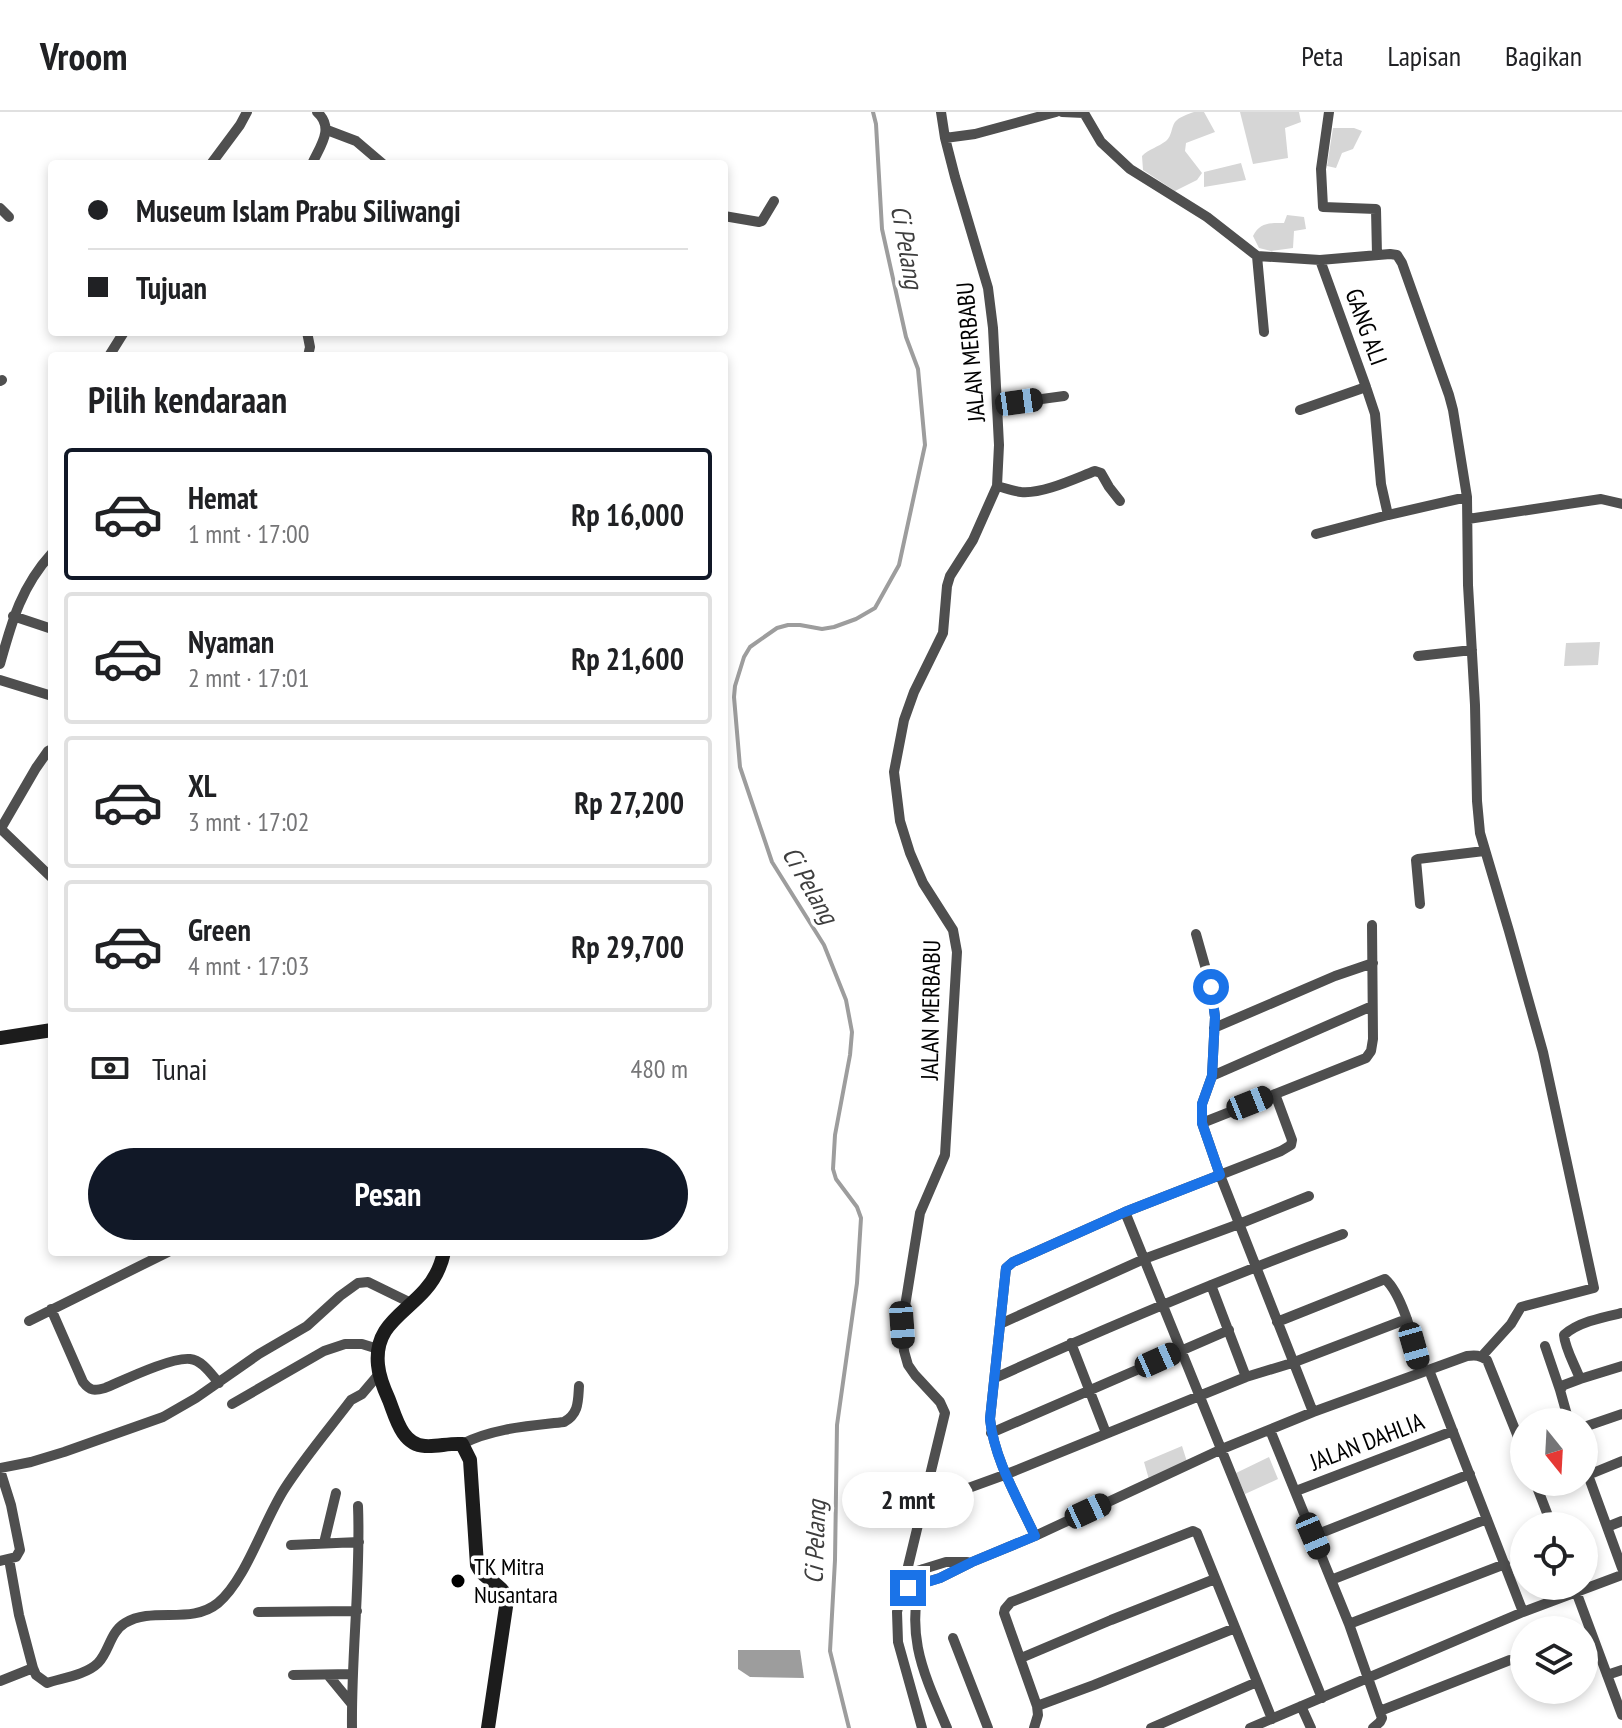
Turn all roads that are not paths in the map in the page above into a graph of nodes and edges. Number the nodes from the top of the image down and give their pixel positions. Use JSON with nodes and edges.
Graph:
{"nodes":[{"id":1,"x":247,"y":112,"type":"edge"},
{"id":2,"x":317,"y":112,"type":"edge"},
{"id":3,"x":941,"y":112,"type":"edge"},
{"id":4,"x":1056,"y":112,"type":"edge"},
{"id":5,"x":1062,"y":112,"type":"edge"},
{"id":6,"x":1329,"y":112,"type":"edge"},
{"id":7,"x":327,"y":130,"type":"junction"},
{"id":8,"x":945,"y":138,"type":"junction"},
{"id":9,"x":214,"y":160,"type":"edge"},
{"id":10,"x":314,"y":160,"type":"edge"},
{"id":11,"x":378,"y":160,"type":"edge"},
{"id":12,"x":774,"y":201,"type":"dead end"},
{"id":13,"x":0,"y":208,"type":"edge"},
{"id":14,"x":9,"y":217,"type":"dead end"},
{"id":15,"x":728,"y":217,"type":"edge"},
{"id":16,"x":1377,"y":255,"type":"junction"},
{"id":17,"x":1257,"y":256,"type":"junction"},
{"id":18,"x":1320,"y":260,"type":"junction"},
{"id":19,"x":1264,"y":332,"type":"dead end"},
{"id":20,"x":1366,"y":387,"type":"junction"},
{"id":21,"x":1064,"y":396,"type":"dead end"},
{"id":22,"x":997,"y":405,"type":"junction"},
{"id":23,"x":1300,"y":410,"type":"dead end"},
{"id":24,"x":997,"y":486,"type":"junction"},
{"id":25,"x":1467,"y":497,"type":"junction"},
{"id":26,"x":1120,"y":501,"type":"dead end"},
{"id":27,"x":1622,"y":504,"type":"edge"},
{"id":28,"x":1388,"y":515,"type":"junction"},
{"id":29,"x":1468,"y":519,"type":"junction"},
{"id":30,"x":1316,"y":534,"type":"dead end"},
{"id":31,"x":48,"y":558,"type":"edge"},
{"id":32,"x":13,"y":616,"type":"junction"},
{"id":33,"x":48,"y":628,"type":"edge"},
{"id":34,"x":1472,"y":650,"type":"junction"},
{"id":35,"x":1418,"y":656,"type":"dead end"},
{"id":36,"x":0,"y":664,"type":"edge"},
{"id":37,"x":0,"y":680,"type":"edge"},
{"id":38,"x":48,"y":695,"type":"edge"},
{"id":39,"x":48,"y":751,"type":"edge"},
{"id":40,"x":0,"y":830,"type":"edge"},
{"id":41,"x":1484,"y":851,"type":"junction"},
{"id":42,"x":48,"y":874,"type":"edge"},
{"id":43,"x":1420,"y":904,"type":"dead end"},
{"id":44,"x":1372,"y":925,"type":"dead end"},
{"id":45,"x":1196,"y":934,"type":"dead end"},
{"id":46,"x":1373,"y":963,"type":"junction"},
{"id":47,"x":1372,"y":1006,"type":"junction"},
{"id":48,"x":1214,"y":1028,"type":"junction"},
{"id":49,"x":48,"y":1031,"type":"edge"},
{"id":50,"x":0,"y":1038,"type":"edge"},
{"id":51,"x":1212,"y":1076,"type":"junction"},
{"id":52,"x":1275,"y":1094,"type":"junction"},
{"id":53,"x":1202,"y":1123,"type":"junction"},
{"id":54,"x":1220,"y":1175,"type":"junction"},
{"id":55,"x":1309,"y":1196,"type":"dead end"},
{"id":56,"x":1125,"y":1212,"type":"junction"},
{"id":57,"x":1239,"y":1224,"type":"junction"},
{"id":58,"x":1343,"y":1234,"type":"dead end"},
{"id":59,"x":160,"y":1256,"type":"edge"},
{"id":60,"x":443,"y":1256,"type":"edge"},
{"id":61,"x":1144,"y":1259,"type":"junction"},
{"id":62,"x":1255,"y":1266,"type":"junction"},
{"id":63,"x":1211,"y":1285,"type":"junction"},
{"id":64,"x":411,"y":1303,"type":"junction"},
{"id":65,"x":1164,"y":1306,"type":"junction"},
{"id":66,"x":51,"y":1309,"type":"junction"},
{"id":67,"x":1622,"y":1313,"type":"edge"},
{"id":68,"x":1407,"y":1319,"type":"junction"},
{"id":69,"x":29,"y":1321,"type":"dead end"},
{"id":70,"x":1277,"y":1322,"type":"junction"},
{"id":71,"x":1000,"y":1324,"type":"junction"},
{"id":72,"x":1229,"y":1330,"type":"junction"},
{"id":73,"x":1071,"y":1343,"type":"junction"},
{"id":74,"x":1545,"y":1346,"type":"dead end"},
{"id":75,"x":378,"y":1349,"type":"junction"},
{"id":76,"x":1181,"y":1350,"type":"junction"},
{"id":77,"x":1482,"y":1356,"type":"junction"},
{"id":78,"x":1292,"y":1363,"type":"junction"},
{"id":79,"x":1622,"y":1366,"type":"edge"},
{"id":80,"x":1426,"y":1371,"type":"junction"},
{"id":81,"x":379,"y":1374,"type":"junction"},
{"id":82,"x":1246,"y":1377,"type":"junction"},
{"id":83,"x":995,"y":1378,"type":"junction"},
{"id":84,"x":1580,"y":1379,"type":"junction"},
{"id":85,"x":219,"y":1383,"type":"junction"},
{"id":86,"x":579,"y":1386,"type":"dead end"},
{"id":87,"x":1089,"y":1389,"type":"junction"},
{"id":88,"x":1560,"y":1390,"type":"junction"},
{"id":89,"x":1200,"y":1395,"type":"junction"},
{"id":90,"x":232,"y":1404,"type":"dead end"},
{"id":91,"x":1565,"y":1408,"type":"edge"},
{"id":92,"x":1313,"y":1412,"type":"junction"},
{"id":93,"x":1622,"y":1414,"type":"edge"},
{"id":94,"x":1510,"y":1415,"type":"edge"},
{"id":95,"x":1598,"y":1422,"type":"edge"},
{"id":96,"x":1270,"y":1430,"type":"junction"},
{"id":97,"x":1453,"y":1431,"type":"junction"},
{"id":98,"x":991,"y":1433,"type":"junction"},
{"id":99,"x":1106,"y":1433,"type":"junction"},
{"id":100,"x":462,"y":1444,"type":"junction"},
{"id":101,"x":1222,"y":1449,"type":"junction"},
{"id":102,"x":1622,"y":1461,"type":"edge"},
{"id":103,"x":1598,"y":1466,"type":"edge"},
{"id":104,"x":0,"y":1469,"type":"edge"},
{"id":105,"x":1007,"y":1474,"type":"junction"},
{"id":106,"x":1470,"y":1474,"type":"junction"},
{"id":107,"x":1296,"y":1491,"type":"junction"},
{"id":108,"x":336,"y":1493,"type":"dead end"},
{"id":109,"x":952,"y":1494,"type":"dead end"},
{"id":110,"x":1596,"y":1496,"type":"edge"},
{"id":111,"x":358,"y":1506,"type":"dead end"},
{"id":112,"x":1487,"y":1519,"type":"junction"},
{"id":113,"x":1622,"y":1521,"type":"edge"},
{"id":114,"x":1607,"y":1527,"type":"junction"},
{"id":115,"x":1035,"y":1536,"type":"junction"},
{"id":116,"x":1313,"y":1536,"type":"junction"},
{"id":117,"x":359,"y":1542,"type":"junction"},
{"id":118,"x":324,"y":1543,"type":"junction"},
{"id":119,"x":291,"y":1545,"type":"dead end"},
{"id":120,"x":5,"y":1560,"type":"edge"},
{"id":121,"x":972,"y":1562,"type":"junction"},
{"id":122,"x":1505,"y":1564,"type":"junction"},
{"id":123,"x":1622,"y":1568,"type":"edge"},
{"id":124,"x":923,"y":1569,"type":"junction"},
{"id":125,"x":907,"y":1574,"type":"junction"},
{"id":126,"x":1622,"y":1575,"type":"edge"},
{"id":127,"x":1215,"y":1579,"type":"junction"},
{"id":128,"x":1331,"y":1580,"type":"junction"},
{"id":129,"x":1598,"y":1582,"type":"edge"},
{"id":130,"x":919,"y":1585,"type":"junction"},
{"id":131,"x":903,"y":1589,"type":"junction"},
{"id":132,"x":1551,"y":1600,"type":"edge"},
{"id":133,"x":1580,"y":1600,"type":"edge"},
{"id":134,"x":357,"y":1611,"type":"junction"},
{"id":135,"x":258,"y":1612,"type":"dead end"},
{"id":136,"x":1523,"y":1612,"type":"junction"},
{"id":137,"x":1349,"y":1624,"type":"junction"},
{"id":138,"x":1235,"y":1628,"type":"junction"},
{"id":139,"x":953,"y":1638,"type":"dead end"},
{"id":140,"x":1021,"y":1658,"type":"junction"},
{"id":141,"x":1510,"y":1660,"type":"dead end"},
{"id":142,"x":33,"y":1668,"type":"junction"},
{"id":143,"x":1622,"y":1670,"type":"edge"},
{"id":144,"x":353,"y":1674,"type":"junction"},
{"id":145,"x":293,"y":1675,"type":"dead end"},
{"id":146,"x":328,"y":1675,"type":"junction"},
{"id":147,"x":1607,"y":1675,"type":"junction"},
{"id":148,"x":1368,"y":1677,"type":"junction"},
{"id":149,"x":0,"y":1681,"type":"edge"},
{"id":150,"x":1257,"y":1682,"type":"junction"},
{"id":151,"x":1322,"y":1698,"type":"junction"},
{"id":152,"x":351,"y":1703,"type":"junction"},
{"id":153,"x":1037,"y":1706,"type":"junction"},
{"id":154,"x":1301,"y":1706,"type":"junction"},
{"id":155,"x":1380,"y":1711,"type":"junction"},
{"id":156,"x":1622,"y":1715,"type":"edge"},
{"id":157,"x":1272,"y":1719,"type":"junction"},
{"id":158,"x":352,"y":1728,"type":"edge"},
{"id":159,"x":488,"y":1728,"type":"edge"},
{"id":160,"x":922,"y":1728,"type":"edge"},
{"id":161,"x":947,"y":1728,"type":"edge"},
{"id":162,"x":988,"y":1728,"type":"edge"},
{"id":163,"x":1034,"y":1728,"type":"edge"},
{"id":164,"x":1151,"y":1728,"type":"edge"},
{"id":165,"x":1250,"y":1728,"type":"edge"},
{"id":166,"x":1311,"y":1728,"type":"edge"},
{"id":167,"x":1373,"y":1728,"type":"edge"}],
"edges":[{"from":1,"to":9,"type":"street"},
{"from":2,"to":7,"type":"street"},
{"from":3,"to":8,"type":"street","name":"JALAN MERBABU"},
{"from":4,"to":8,"type":"street"},
{"from":5,"to":17,"type":"street"},
{"from":6,"to":16,"type":"street"},
{"from":7,"to":10,"type":"street"},
{"from":7,"to":11,"type":"street"},
{"from":8,"to":22,"type":"street","name":"JALAN MERBABU"},
{"from":12,"to":15,"type":"street"},
{"from":13,"to":14,"type":"street"},
{"from":16,"to":18,"type":"street"},
{"from":16,"to":25,"type":"street"},
{"from":17,"to":18,"type":"street"},
{"from":17,"to":19,"type":"street"},
{"from":18,"to":20,"type":"street","name":"GANG ALI"},
{"from":20,"to":23,"type":"street","name":"GANG ALI"},
{"from":20,"to":28,"type":"street"},
{"from":21,"to":22,"type":"street"},
{"from":22,"to":24,"type":"street","name":"JALAN MERBABU"},
{"from":24,"to":26,"type":"street"},
{"from":24,"to":125,"type":"street","name":"JALAN MERBABU"},
{"from":25,"to":28,"type":"street"},
{"from":25,"to":29,"type":"street"},
{"from":27,"to":29,"type":"street"},
{"from":28,"to":30,"type":"street"},
{"from":29,"to":34,"type":"street"},
{"from":31,"to":32,"type":"street"},
{"from":32,"to":33,"type":"street"},
{"from":32,"to":36,"type":"street"},
{"from":34,"to":35,"type":"street"},
{"from":34,"to":41,"type":"street"},
{"from":37,"to":38,"type":"street"},
{"from":39,"to":40,"type":"street"},
{"from":40,"to":42,"type":"street"},
{"from":41,"to":43,"type":"street"},
{"from":41,"to":77,"type":"street"},
{"from":44,"to":46,"type":"street"},
{"from":45,"to":48,"type":"street"},
{"from":46,"to":47,"type":"street"},
{"from":46,"to":48,"type":"street"},
{"from":47,"to":51,"type":"street"},
{"from":47,"to":52,"type":"street"},
{"from":48,"to":51,"type":"street"},
{"from":49,"to":50,"type":"street"},
{"from":51,"to":53,"type":"street"},
{"from":52,"to":53,"type":"street"},
{"from":52,"to":54,"type":"street"},
{"from":53,"to":54,"type":"street"},
{"from":54,"to":56,"type":"street"},
{"from":54,"to":57,"type":"street"},
{"from":55,"to":57,"type":"street"},
{"from":56,"to":61,"type":"street"},
{"from":56,"to":71,"type":"street"},
{"from":57,"to":61,"type":"street"},
{"from":57,"to":62,"type":"street"},
{"from":58,"to":62,"type":"street"},
{"from":59,"to":66,"type":"street"},
{"from":60,"to":64,"type":"street"},
{"from":61,"to":65,"type":"street"},
{"from":61,"to":71,"type":"street"},
{"from":62,"to":63,"type":"street"},
{"from":62,"to":70,"type":"street"},
{"from":63,"to":65,"type":"street"},
{"from":63,"to":72,"type":"street"},
{"from":64,"to":75,"type":"street"},
{"from":64,"to":85,"type":"street"},
{"from":65,"to":73,"type":"street"},
{"from":65,"to":76,"type":"street"},
{"from":66,"to":69,"type":"street"},
{"from":66,"to":85,"type":"street"},
{"from":67,"to":84,"type":"street"},
{"from":68,"to":70,"type":"street"},
{"from":68,"to":78,"type":"street"},
{"from":68,"to":80,"type":"street"},
{"from":70,"to":78,"type":"street"},
{"from":71,"to":83,"type":"street"},
{"from":72,"to":76,"type":"street"},
{"from":72,"to":82,"type":"street"},
{"from":73,"to":83,"type":"street"},
{"from":73,"to":87,"type":"street"},
{"from":74,"to":88,"type":"street"},
{"from":75,"to":81,"type":"street"},
{"from":75,"to":90,"type":"street"},
{"from":76,"to":87,"type":"street"},
{"from":76,"to":89,"type":"street"},
{"from":77,"to":80,"type":"street"},
{"from":77,"to":94,"type":"street"},
{"from":78,"to":82,"type":"street"},
{"from":78,"to":92,"type":"street"},
{"from":79,"to":84,"type":"street"},
{"from":80,"to":92,"type":"street"},
{"from":80,"to":97,"type":"street"},
{"from":81,"to":100,"type":"street"},
{"from":81,"to":142,"type":"street"},
{"from":82,"to":89,"type":"street"},
{"from":83,"to":98,"type":"street"},
{"from":84,"to":88,"type":"street"},
{"from":85,"to":104,"type":"street"},
{"from":86,"to":100,"type":"street"},
{"from":87,"to":98,"type":"street"},
{"from":87,"to":99,"type":"street"},
{"from":88,"to":91,"type":"street"},
{"from":89,"to":99,"type":"street"},
{"from":89,"to":101,"type":"street"},
{"from":92,"to":96,"type":"street"},
{"from":93,"to":95,"type":"street"},
{"from":96,"to":101,"type":"street"},
{"from":96,"to":107,"type":"street"},
{"from":97,"to":106,"type":"street"},
{"from":97,"to":107,"type":"street","name":"JALAN DAHLIA"},
{"from":98,"to":105,"type":"street"},
{"from":99,"to":105,"type":"street"},
{"from":100,"to":159,"type":"street"},
{"from":101,"to":115,"type":"street"},
{"from":101,"to":151,"type":"street"},
{"from":102,"to":103,"type":"street"},
{"from":104,"to":120,"type":"street"},
{"from":105,"to":109,"type":"street"},
{"from":105,"to":115,"type":"street"},
{"from":106,"to":112,"type":"street"},
{"from":106,"to":116,"type":"street"},
{"from":107,"to":116,"type":"street"},
{"from":108,"to":118,"type":"street"},
{"from":110,"to":114,"type":"street"},
{"from":111,"to":117,"type":"street"},
{"from":112,"to":122,"type":"street"},
{"from":112,"to":128,"type":"street"},
{"from":113,"to":114,"type":"street"},
{"from":114,"to":123,"type":"street"},
{"from":115,"to":121,"type":"street"},
{"from":116,"to":128,"type":"street"},
{"from":117,"to":118,"type":"street"},
{"from":117,"to":134,"type":"street"},
{"from":118,"to":119,"type":"street"},
{"from":120,"to":142,"type":"street"},
{"from":121,"to":124,"type":"street"},
{"from":121,"to":130,"type":"street"},
{"from":122,"to":136,"type":"street"},
{"from":122,"to":137,"type":"street"},
{"from":124,"to":125,"type":"street"},
{"from":124,"to":130,"type":"street"},
{"from":125,"to":131,"type":"street","name":"JALAN MERBABU"},
{"from":126,"to":129,"type":"street"},
{"from":127,"to":138,"type":"street"},
{"from":127,"to":140,"type":"street"},
{"from":127,"to":140,"type":"street"},
{"from":128,"to":137,"type":"street"},
{"from":130,"to":131,"type":"street"},
{"from":130,"to":161,"type":"street"},
{"from":131,"to":160,"type":"street","name":"JALAN MERBABU"},
{"from":132,"to":136,"type":"street"},
{"from":133,"to":147,"type":"street"},
{"from":134,"to":135,"type":"street"},
{"from":134,"to":144,"type":"street"},
{"from":136,"to":148,"type":"street"},
{"from":137,"to":148,"type":"street"},
{"from":138,"to":150,"type":"street"},
{"from":138,"to":153,"type":"street"},
{"from":139,"to":162,"type":"street"},
{"from":140,"to":153,"type":"street"},
{"from":141,"to":155,"type":"street"},
{"from":142,"to":149,"type":"street"},
{"from":143,"to":147,"type":"street"},
{"from":144,"to":146,"type":"street"},
{"from":144,"to":152,"type":"street"},
{"from":145,"to":146,"type":"street"},
{"from":146,"to":152,"type":"street"},
{"from":147,"to":156,"type":"street"},
{"from":148,"to":151,"type":"street"},
{"from":148,"to":155,"type":"street"},
{"from":150,"to":157,"type":"street"},
{"from":150,"to":164,"type":"street"},
{"from":151,"to":154,"type":"street"},
{"from":152,"to":158,"type":"street"},
{"from":153,"to":163,"type":"street"},
{"from":154,"to":157,"type":"street"},
{"from":154,"to":166,"type":"street"},
{"from":155,"to":167,"type":"street"},
{"from":157,"to":165,"type":"street"}]}
